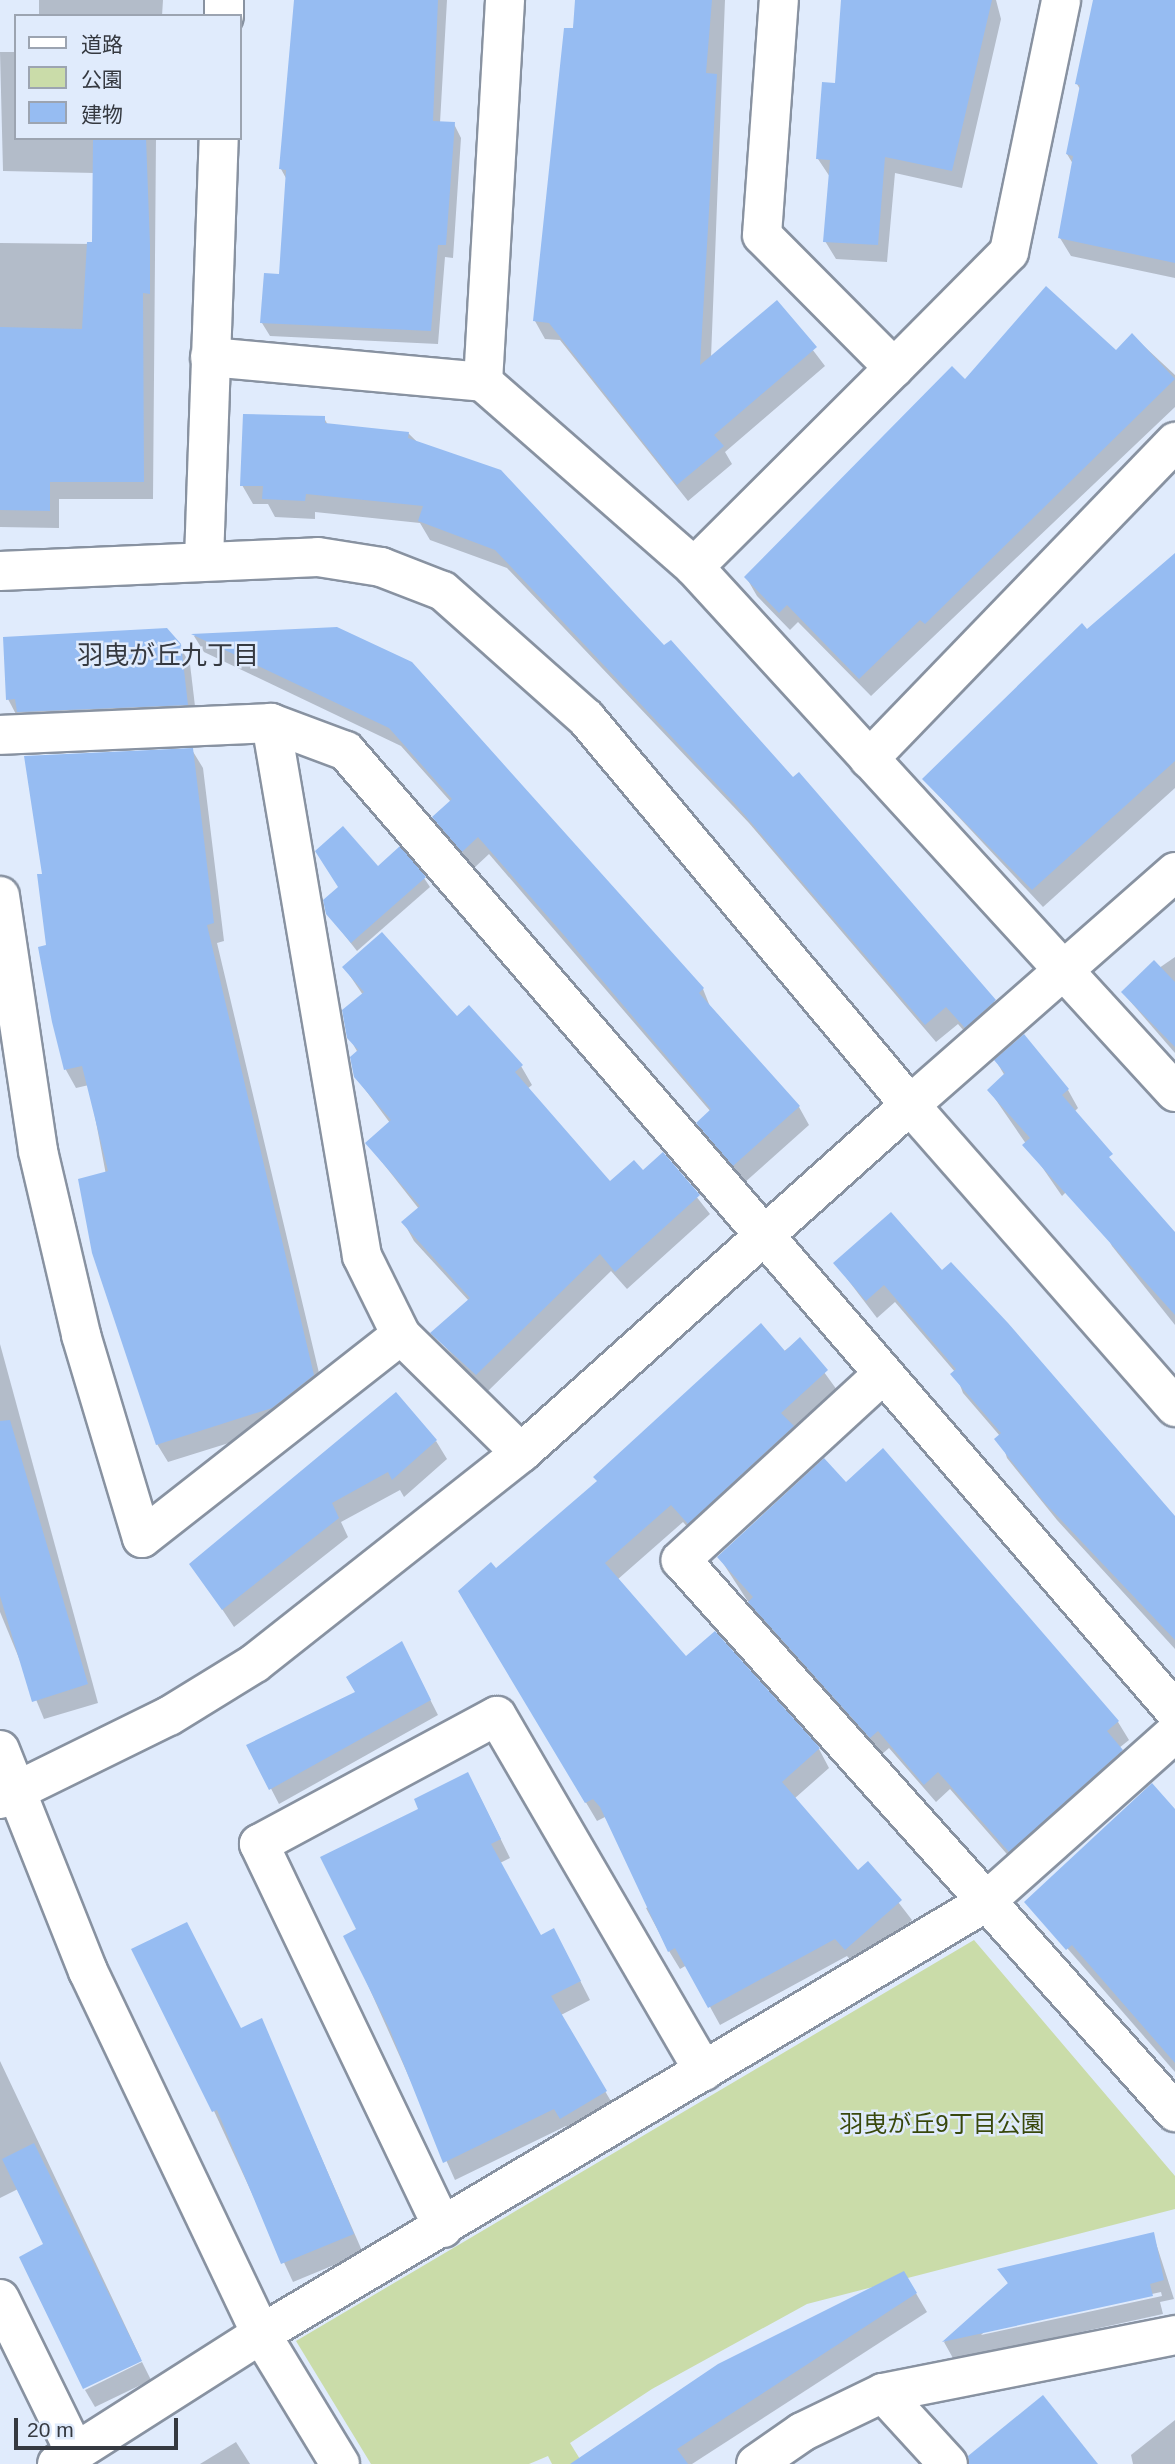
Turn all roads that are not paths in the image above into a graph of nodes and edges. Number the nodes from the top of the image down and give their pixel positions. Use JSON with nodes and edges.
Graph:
{"nodes":[{"id":1,"x":505,"y":0,"type":"edge"},
{"id":2,"x":779,"y":0,"type":"edge"},
{"id":3,"x":1061,"y":0,"type":"edge"},
{"id":4,"x":219,"y":140,"type":"edge"},
{"id":5,"x":210,"y":357,"type":"junction"},
{"id":6,"x":894,"y":368,"type":"junction"},
{"id":7,"x":483,"y":382,"type":"junction"},
{"id":8,"x":1175,"y":442,"type":"edge"},
{"id":9,"x":204,"y":560,"type":"junction"},
{"id":10,"x":694,"y":567,"type":"junction"},
{"id":11,"x":0,"y":571,"type":"edge"},
{"id":12,"x":271,"y":723,"type":"junction"},
{"id":13,"x":0,"y":735,"type":"edge"},
{"id":14,"x":869,"y":759,"type":"junction"},
{"id":15,"x":1175,"y":873,"type":"edge"},
{"id":16,"x":0,"y":896,"type":"edge"},
{"id":17,"x":1064,"y":972,"type":"junction"},
{"id":18,"x":1175,"y":1092,"type":"edge"},
{"id":19,"x":910,"y":1105,"type":"junction"},
{"id":20,"x":764,"y":1237,"type":"junction"},
{"id":21,"x":401,"y":1335,"type":"junction"},
{"id":22,"x":883,"y":1374,"type":"junction"},
{"id":23,"x":1175,"y":1407,"type":"edge"},
{"id":24,"x":520,"y":1453,"type":"junction"},
{"id":25,"x":1175,"y":1712,"type":"edge"},
{"id":26,"x":1175,"y":1733,"type":"edge"},
{"id":27,"x":0,"y":1750,"type":"edge"},
{"id":28,"x":8,"y":1796,"type":"edge"},
{"id":29,"x":983,"y":1904,"type":"junction"},
{"id":30,"x":704,"y":2071,"type":"junction"},
{"id":31,"x":1175,"y":2112,"type":"edge"},
{"id":32,"x":443,"y":2228,"type":"junction"},
{"id":33,"x":0,"y":2299,"type":"edge"},
{"id":34,"x":261,"y":2334,"type":"junction"},
{"id":35,"x":1175,"y":2335,"type":"edge"},
{"id":36,"x":883,"y":2393,"type":"junction"},
{"id":37,"x":66,"y":2458,"type":"edge"},
{"id":38,"x":340,"y":2464,"type":"edge"},
{"id":39,"x":756,"y":2464,"type":"edge"},
{"id":40,"x":948,"y":2464,"type":"edge"}],
"edges":[{"from":1,"to":7,"type":"street"},
{"from":2,"to":6,"type":"street"},
{"from":3,"to":6,"type":"street"},
{"from":4,"to":5,"type":"street"},
{"from":5,"to":7,"type":"street"},
{"from":5,"to":9,"type":"street"},
{"from":6,"to":10,"type":"street"},
{"from":7,"to":10,"type":"street"},
{"from":8,"to":14,"type":"street"},
{"from":9,"to":11,"type":"street"},
{"from":9,"to":19,"type":"street"},
{"from":10,"to":14,"type":"street"},
{"from":12,"to":13,"type":"street"},
{"from":12,"to":20,"type":"street"},
{"from":12,"to":21,"type":"street"},
{"from":14,"to":17,"type":"street"},
{"from":15,"to":17,"type":"street"},
{"from":16,"to":21,"type":"street"},
{"from":17,"to":18,"type":"street"},
{"from":17,"to":19,"type":"street"},
{"from":19,"to":20,"type":"street"},
{"from":19,"to":23,"type":"street"},
{"from":20,"to":22,"type":"street"},
{"from":20,"to":24,"type":"street"},
{"from":21,"to":24,"type":"street"},
{"from":22,"to":25,"type":"street"},
{"from":22,"to":29,"type":"street"},
{"from":24,"to":28,"type":"street"},
{"from":26,"to":29,"type":"street"},
{"from":27,"to":28,"type":"street"},
{"from":28,"to":34,"type":"street"},
{"from":29,"to":30,"type":"street"},
{"from":29,"to":31,"type":"street"},
{"from":30,"to":32,"type":"street"},
{"from":30,"to":32,"type":"street"},
{"from":32,"to":34,"type":"street"},
{"from":33,"to":37,"type":"street"},
{"from":34,"to":37,"type":"street"},
{"from":34,"to":38,"type":"street"},
{"from":35,"to":36,"type":"street"},
{"from":36,"to":39,"type":"street"},
{"from":36,"to":40,"type":"street"}]}
